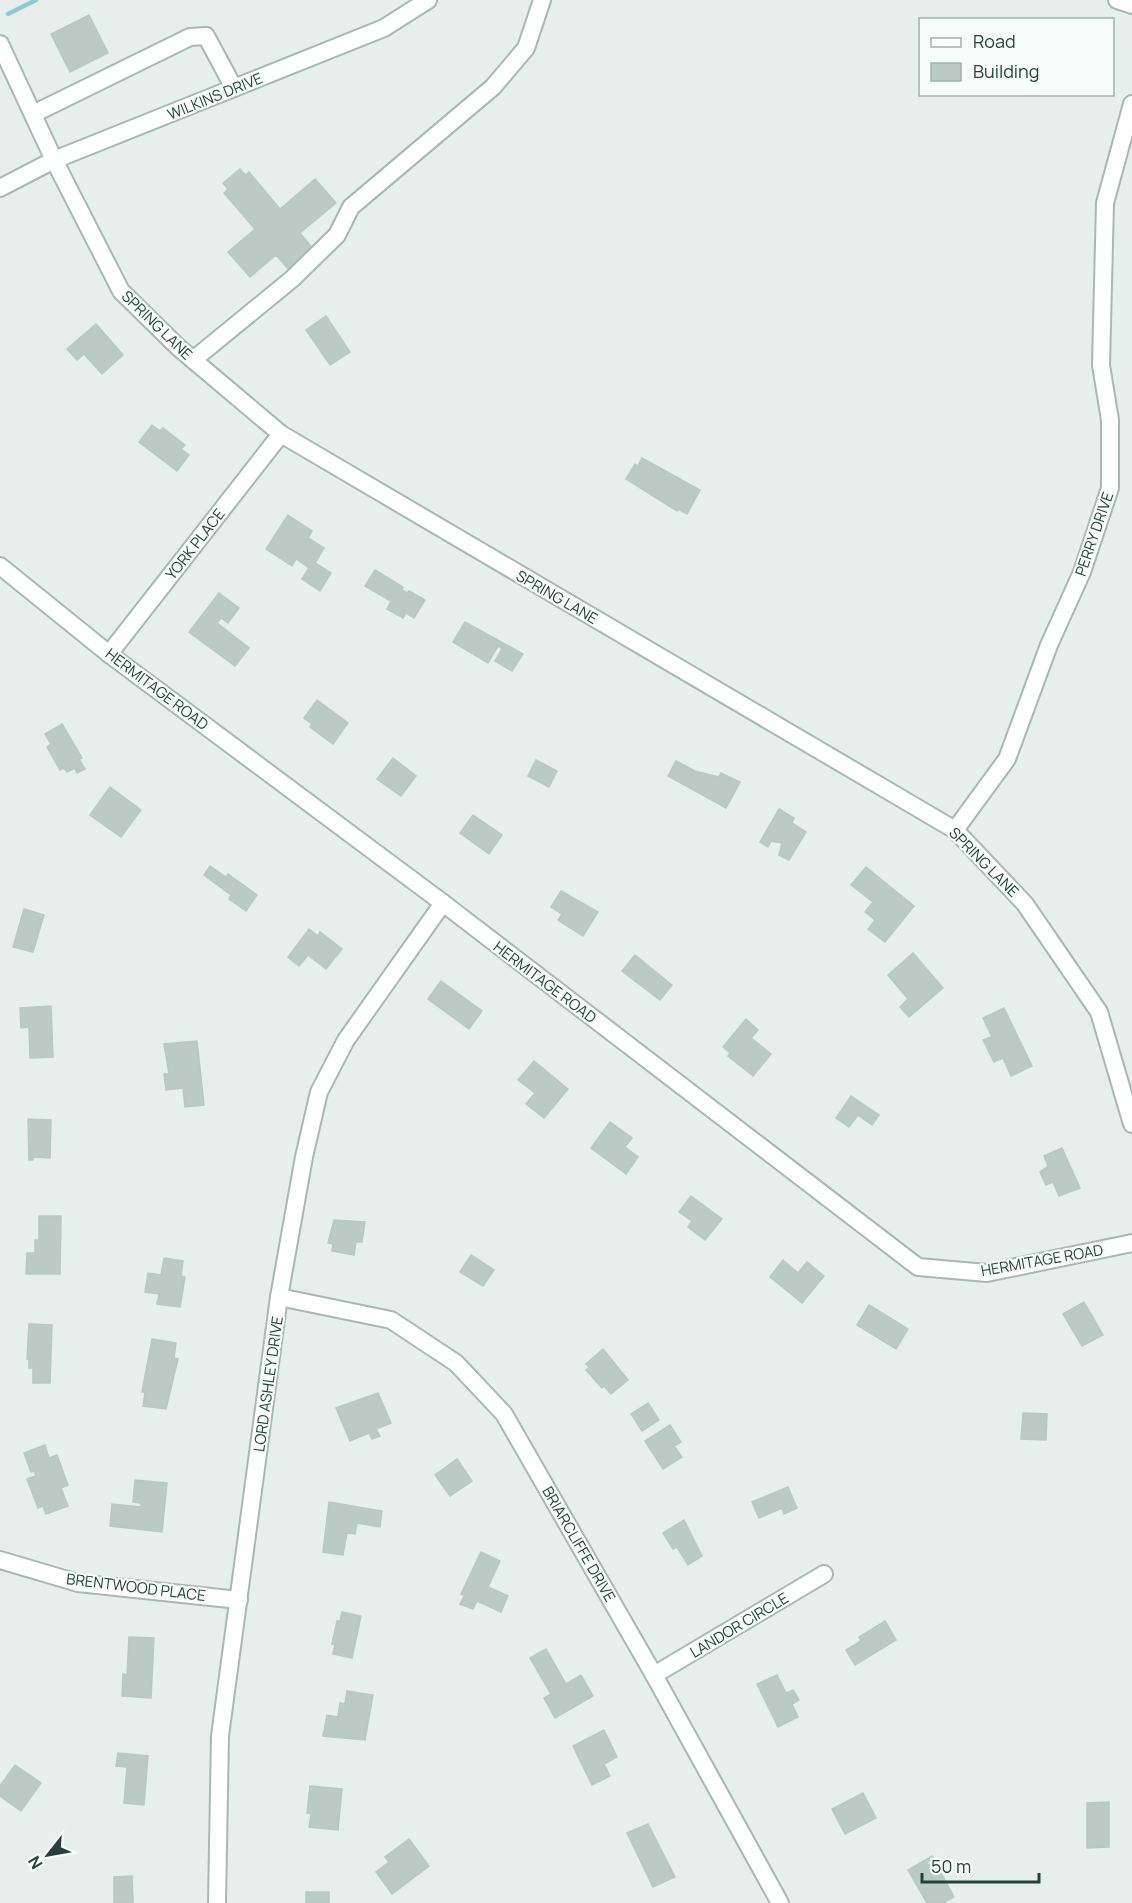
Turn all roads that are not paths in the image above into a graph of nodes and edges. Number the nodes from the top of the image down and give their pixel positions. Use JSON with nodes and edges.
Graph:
{"nodes":[{"id":1,"x":428,"y":0,"type":"edge"},
{"id":2,"x":542,"y":0,"type":"edge"},
{"id":3,"x":1117,"y":0,"type":"edge"},
{"id":4,"x":1132,"y":5,"type":"edge"},
{"id":5,"x":0,"y":44,"type":"edge"},
{"id":6,"x":234,"y":88,"type":"junction"},
{"id":7,"x":1132,"y":104,"type":"edge"},
{"id":8,"x":33,"y":114,"type":"junction"},
{"id":9,"x":54,"y":160,"type":"junction"},
{"id":10,"x":0,"y":188,"type":"edge"},
{"id":11,"x":193,"y":360,"type":"junction"},
{"id":12,"x":281,"y":434,"type":"junction"},
{"id":13,"x":0,"y":566,"type":"edge"},
{"id":14,"x":110,"y":654,"type":"junction"},
{"id":15,"x":955,"y":830,"type":"junction"},
{"id":16,"x":443,"y":903,"type":"junction"},
{"id":17,"x":1132,"y":1124,"type":"edge"},
{"id":18,"x":1132,"y":1244,"type":"edge"},
{"id":19,"x":279,"y":1297,"type":"junction"},
{"id":20,"x":0,"y":1560,"type":"edge"},
{"id":21,"x":824,"y":1574,"type":"dead end"},
{"id":22,"x":238,"y":1600,"type":"junction"},
{"id":23,"x":654,"y":1675,"type":"junction"},
{"id":24,"x":216,"y":1903,"type":"edge"},
{"id":25,"x":780,"y":1903,"type":"edge"}],
"edges":[{"from":1,"to":6,"type":"street","name":"WILKINS DRIVE"},
{"from":2,"to":11,"type":"street"},
{"from":3,"to":4,"type":"street"},
{"from":5,"to":8,"type":"street","name":"SPRING LANE"},
{"from":6,"to":8,"type":"street"},
{"from":6,"to":9,"type":"street","name":"WILKINS DRIVE"},
{"from":7,"to":15,"type":"street","name":"PERRY DRIVE"},
{"from":8,"to":9,"type":"street","name":"SPRING LANE"},
{"from":9,"to":10,"type":"street","name":"WILKINS DRIVE"},
{"from":9,"to":11,"type":"street","name":"SPRING LANE"},
{"from":11,"to":12,"type":"street","name":"SPRING LANE"},
{"from":12,"to":14,"type":"street","name":"YORK PLACE"},
{"from":12,"to":15,"type":"street","name":"SPRING LANE"},
{"from":13,"to":14,"type":"street","name":"HERMITAGE ROAD"},
{"from":14,"to":16,"type":"street","name":"HERMITAGE ROAD"},
{"from":15,"to":17,"type":"street","name":"SPRING LANE"},
{"from":16,"to":18,"type":"street","name":"HERMITAGE ROAD"},
{"from":16,"to":19,"type":"street","name":"LORD ASHLEY DRIVE"},
{"from":19,"to":22,"type":"street","name":"LORD ASHLEY DRIVE"},
{"from":19,"to":23,"type":"street","name":"BRIARCLIFFE DRIVE"},
{"from":20,"to":22,"type":"street","name":"BRENTWOOD PLACE"},
{"from":21,"to":23,"type":"street","name":"LANDOR CIRCLE"},
{"from":22,"to":24,"type":"street","name":"LORD ASHLEY DRIVE"},
{"from":23,"to":25,"type":"street","name":"BRIARCLIFFE DRIVE"}]}
